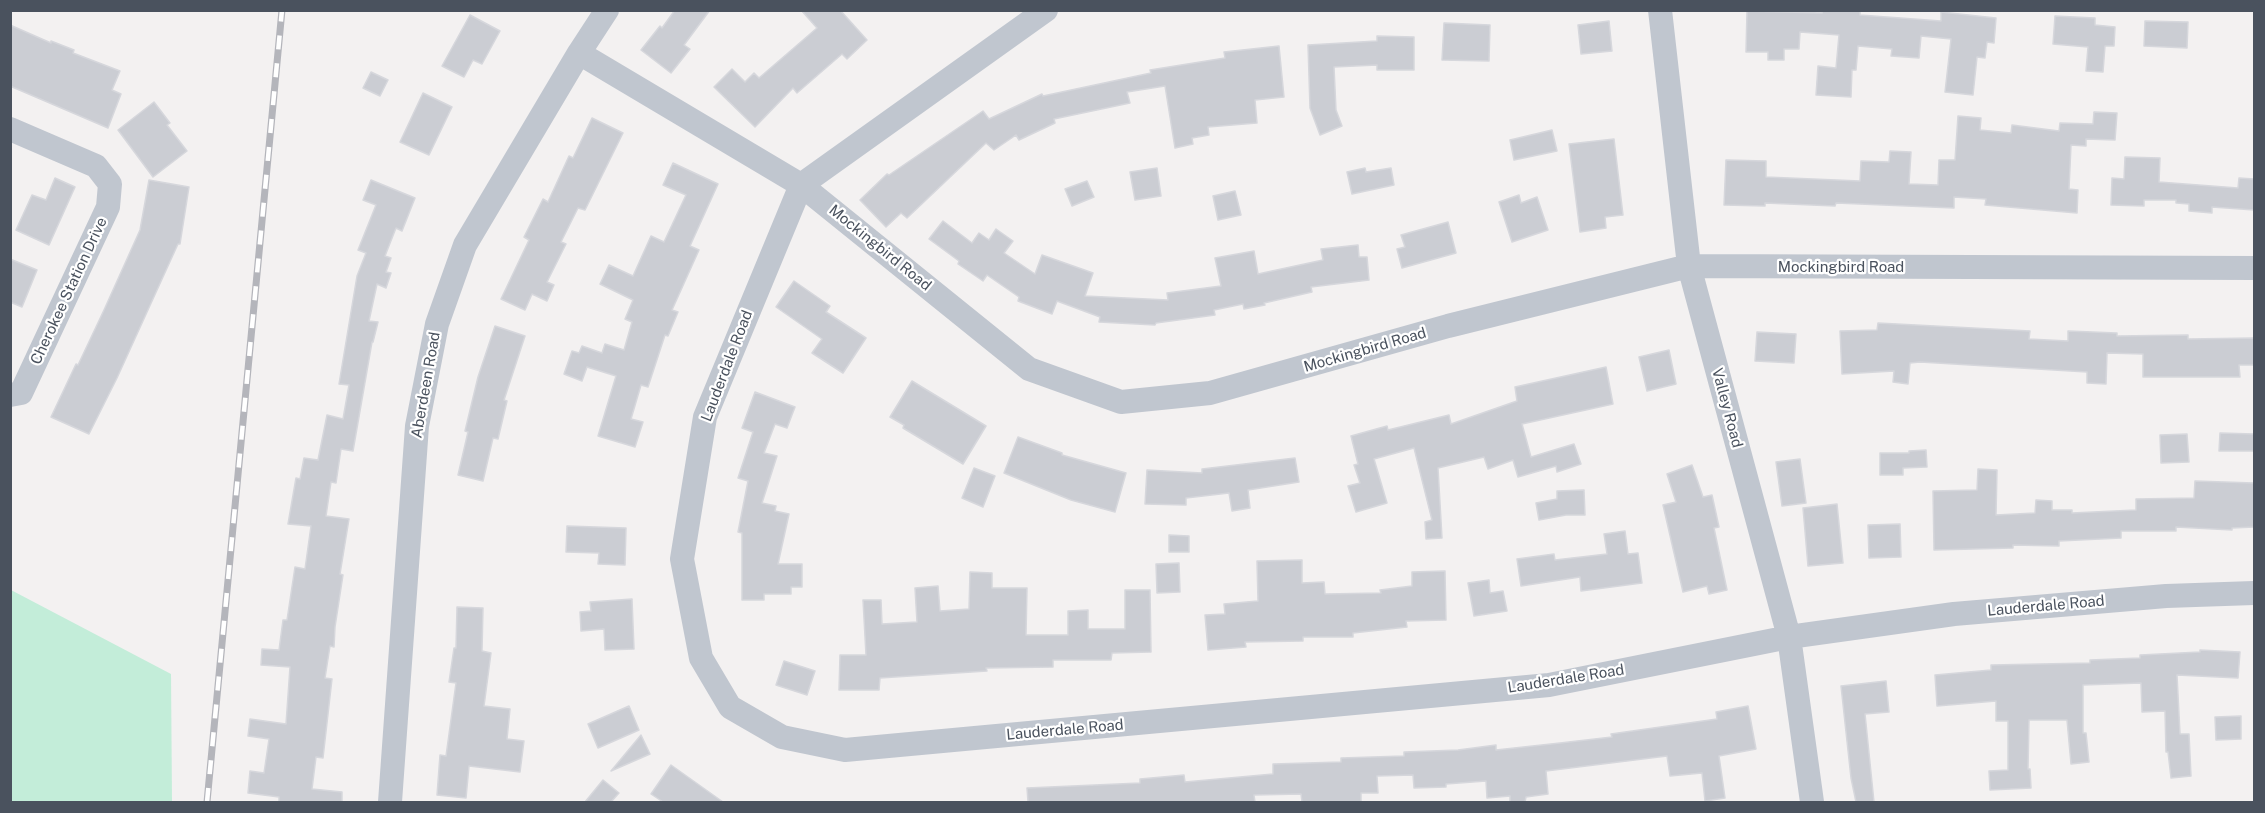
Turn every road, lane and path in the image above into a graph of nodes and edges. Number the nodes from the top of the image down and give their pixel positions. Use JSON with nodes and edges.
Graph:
{"nodes":[{"id":1,"x":607,"y":10,"type":"edge"},
{"id":2,"x":1046,"y":10,"type":"edge"},
{"id":3,"x":1660,"y":10,"type":"edge"},
{"id":4,"x":579,"y":53,"type":"junction"},
{"id":5,"x":10,"y":129,"type":"edge"},
{"id":6,"x":801,"y":184,"type":"junction"},
{"id":7,"x":1689,"y":266,"type":"junction"},
{"id":8,"x":2254,"y":268,"type":"edge"},
{"id":9,"x":10,"y":395,"type":"edge"},
{"id":10,"x":2254,"y":593,"type":"edge"},
{"id":11,"x":1789,"y":637,"type":"junction"},
{"id":12,"x":390,"y":802,"type":"edge"},
{"id":13,"x":1812,"y":802,"type":"edge"}],
"edges":[{"from":1,"to":4,"type":"street","name":"Aberdeen Road"},
{"from":2,"to":6,"type":"street"},
{"from":3,"to":7,"type":"street","name":"Valley Road"},
{"from":4,"to":6,"type":"street","name":"Mockingbird Road"},
{"from":4,"to":12,"type":"street","name":"Aberdeen Road"},
{"from":5,"to":9,"type":"street","name":"Cherokee Station Drive"},
{"from":6,"to":7,"type":"street","name":"Mockingbird Road"},
{"from":6,"to":11,"type":"street","name":"Lauderdale Road"},
{"from":7,"to":8,"type":"street","name":"Mockingbird Road"},
{"from":7,"to":11,"type":"street","name":"Valley Road"},
{"from":10,"to":11,"type":"street","name":"Lauderdale Road"},
{"from":11,"to":13,"type":"street","name":"Valley Road"}]}
